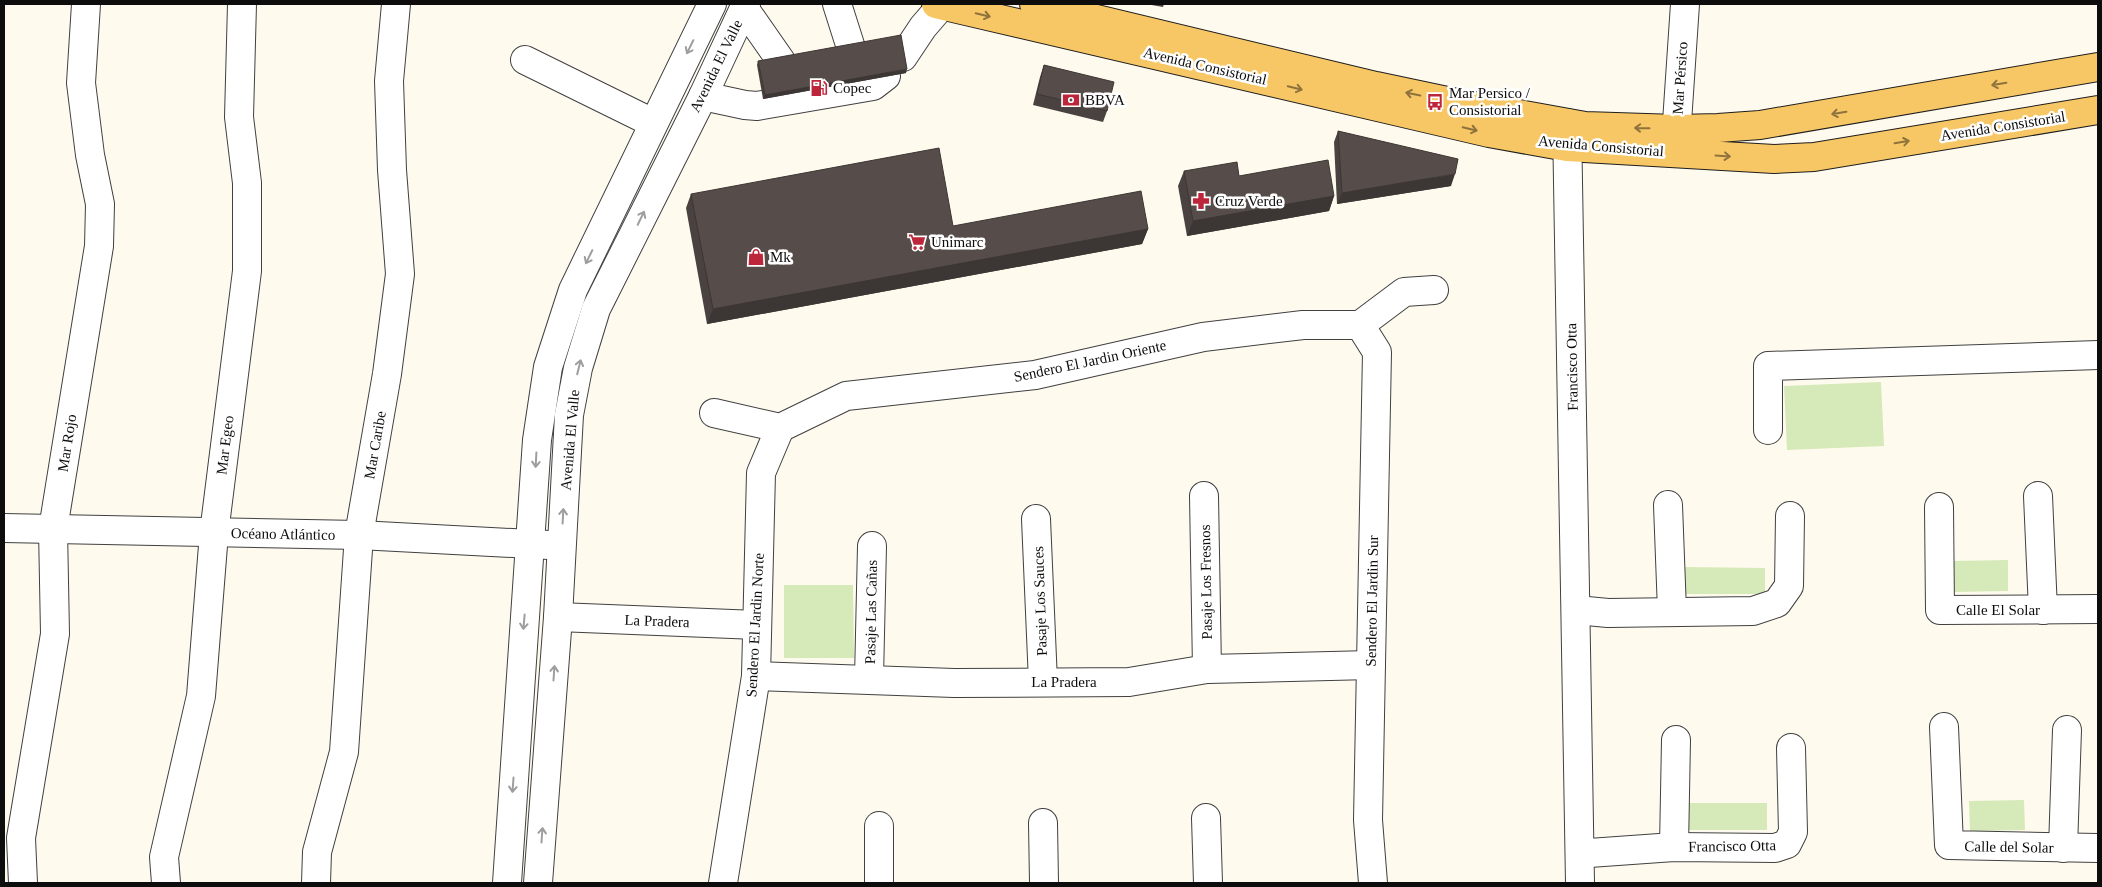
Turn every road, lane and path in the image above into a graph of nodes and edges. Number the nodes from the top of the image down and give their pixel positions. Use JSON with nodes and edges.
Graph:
{"nodes":[{"id":1,"x":86,"y":4,"type":"edge"},
{"id":2,"x":242,"y":4,"type":"edge"},
{"id":3,"x":396,"y":4,"type":"edge"},
{"id":4,"x":712,"y":4,"type":"edge"},
{"id":5,"x":837,"y":4,"type":"edge"},
{"id":6,"x":939,"y":4,"type":"edge"},
{"id":7,"x":1034,"y":4,"type":"edge"},
{"id":8,"x":1685,"y":4,"type":"edge"},
{"id":9,"x":745,"y":6,"type":"edge"},
{"id":10,"x":851,"y":48,"type":"edge"},
{"id":11,"x":525,"y":60,"type":"dead end"},
{"id":12,"x":781,"y":61,"type":"edge"},
{"id":13,"x":2098,"y":67,"type":"edge"},
{"id":14,"x":2043,"y":77,"type":"junction"},
{"id":15,"x":702,"y":96,"type":"junction"},
{"id":16,"x":2098,"y":110,"type":"edge"},
{"id":17,"x":2040,"y":120,"type":"junction"},
{"id":18,"x":653,"y":123,"type":"junction"},
{"id":19,"x":1567,"y":135,"type":"junction"},
{"id":20,"x":1676,"y":141,"type":"junction"},
{"id":21,"x":1434,"y":290,"type":"dead end"},
{"id":22,"x":1360,"y":324,"type":"junction"},
{"id":23,"x":2098,"y":355,"type":"edge"},
{"id":24,"x":541,"y":412,"type":"junction"},
{"id":25,"x":714,"y":413,"type":"dead end"},
{"id":26,"x":570,"y":415,"type":"junction"},
{"id":27,"x":780,"y":428,"type":"junction"},
{"id":28,"x":1768,"y":430,"type":"dead end"},
{"id":29,"x":1204,"y":496,"type":"dead end"},
{"id":30,"x":2038,"y":496,"type":"dead end"},
{"id":31,"x":1668,"y":504,"type":"dead end"},
{"id":32,"x":1939,"y":507,"type":"dead end"},
{"id":33,"x":1790,"y":516,"type":"dead end"},
{"id":34,"x":1036,"y":519,"type":"dead end"},
{"id":35,"x":4,"y":528,"type":"edge"},
{"id":36,"x":52,"y":529,"type":"junction"},
{"id":37,"x":214,"y":533,"type":"junction"},
{"id":38,"x":358,"y":535,"type":"junction"},
{"id":39,"x":531,"y":542,"type":"junction"},
{"id":40,"x":562,"y":546,"type":"junction"},
{"id":41,"x":872,"y":546,"type":"dead end"},
{"id":42,"x":2098,"y":609,"type":"edge"},
{"id":43,"x":1576,"y":610,"type":"junction"},
{"id":44,"x":2043,"y":610,"type":"junction"},
{"id":45,"x":1672,"y":611,"type":"junction"},
{"id":46,"x":558,"y":617,"type":"junction"},
{"id":47,"x":757,"y":625,"type":"junction"},
{"id":48,"x":1371,"y":665,"type":"junction"},
{"id":49,"x":1207,"y":669,"type":"junction"},
{"id":50,"x":756,"y":676,"type":"junction"},
{"id":51,"x":869,"y":678,"type":"junction"},
{"id":52,"x":1043,"y":682,"type":"junction"},
{"id":53,"x":1944,"y":727,"type":"dead end"},
{"id":54,"x":2067,"y":730,"type":"dead end"},
{"id":55,"x":1676,"y":740,"type":"dead end"},
{"id":56,"x":1791,"y":748,"type":"dead end"},
{"id":57,"x":1206,"y":818,"type":"dead end"},
{"id":58,"x":1043,"y":823,"type":"dead end"},
{"id":59,"x":879,"y":826,"type":"dead end"},
{"id":60,"x":1674,"y":847,"type":"junction"},
{"id":61,"x":2063,"y":848,"type":"junction"},
{"id":62,"x":2098,"y":848,"type":"edge"},
{"id":63,"x":1580,"y":856,"type":"junction"},
{"id":64,"x":23,"y":883,"type":"edge"},
{"id":65,"x":166,"y":883,"type":"edge"},
{"id":66,"x":316,"y":883,"type":"edge"},
{"id":67,"x":507,"y":883,"type":"edge"},
{"id":68,"x":538,"y":883,"type":"edge"},
{"id":69,"x":723,"y":883,"type":"edge"},
{"id":70,"x":879,"y":883,"type":"edge"},
{"id":71,"x":1044,"y":883,"type":"edge"},
{"id":72,"x":1208,"y":883,"type":"edge"},
{"id":73,"x":1373,"y":883,"type":"edge"},
{"id":74,"x":1580,"y":883,"type":"edge"}],
"edges":[{"from":1,"to":36,"type":"street","name":"Mar Rojo"},
{"from":2,"to":37,"type":"street","name":"Mar Egeo"},
{"from":3,"to":38,"type":"street","name":"Mar Caribe"},
{"from":4,"to":18,"type":"street","name":"Avenida El Valle","one_way":true},
{"from":5,"to":10,"type":"street"},
{"from":6,"to":15,"type":"street"},
{"from":6,"to":19,"type":"main road","name":"Avenida Consistorial","one_way":true},
{"from":19,"to":7,"type":"main road","name":"Avenida Consistorial","one_way":true},
{"from":8,"to":20,"type":"street","name":"Mar Pérsico"},
{"from":9,"to":12,"type":"street"},
{"from":9,"to":15,"type":"street","name":"Avenida El Valle"},
{"from":11,"to":18,"type":"street"},
{"from":13,"to":14,"type":"main road","name":"Avenida Consistorial"},
{"from":14,"to":17,"type":"main road"},
{"from":14,"to":20,"type":"main road","name":"Avenida Consistorial","one_way":true},
{"from":26,"to":15,"type":"street","name":"Avenida El Valle","one_way":true},
{"from":16,"to":17,"type":"main road","name":"Avenida Consistorial"},
{"from":20,"to":17,"type":"main road","name":"Avenida Consistorial","one_way":true},
{"from":18,"to":24,"type":"street","name":"Avenida El Valle","one_way":true},
{"from":19,"to":20,"type":"main road","name":"Avenida Consistorial"},
{"from":19,"to":43,"type":"street","name":"Francisco Otta"},
{"from":21,"to":22,"type":"street"},
{"from":22,"to":27,"type":"street","name":"Sendero El Jardin Oriente"},
{"from":22,"to":48,"type":"street","name":"Sendero El Jardin Sur"},
{"from":23,"to":28,"type":"street"},
{"from":24,"to":26,"type":"street"},
{"from":24,"to":39,"type":"street","name":"Avenida El Valle","one_way":true},
{"from":25,"to":27,"type":"street"},
{"from":40,"to":26,"type":"street","name":"Avenida El Valle","one_way":true},
{"from":27,"to":47,"type":"street","name":"Sendero El Jardin Norte"},
{"from":29,"to":49,"type":"street","name":"Pasaje Los Fresnos"},
{"from":30,"to":44,"type":"street"},
{"from":31,"to":45,"type":"street"},
{"from":32,"to":44,"type":"street","name":"Calle El Solar"},
{"from":33,"to":45,"type":"street"},
{"from":34,"to":52,"type":"street","name":"Pasaje Los Sauces"},
{"from":35,"to":36,"type":"street","name":"Océano Atlántico"},
{"from":36,"to":37,"type":"street","name":"Océano Atlántico"},
{"from":36,"to":64,"type":"street","name":"Mar Rojo"},
{"from":37,"to":38,"type":"street","name":"Océano Atlántico"},
{"from":37,"to":65,"type":"street","name":"Mar Egeo"},
{"from":38,"to":39,"type":"street","name":"Océano Atlántico"},
{"from":38,"to":66,"type":"street","name":"Mar Caribe"},
{"from":39,"to":40,"type":"street","name":"Océano Atlántico"},
{"from":39,"to":67,"type":"street","name":"Avenida El Valle","one_way":true},
{"from":40,"to":46,"type":"street","name":"Avenida El Valle"},
{"from":41,"to":51,"type":"street","name":"Pasaje Las Cañas"},
{"from":42,"to":44,"type":"street","name":"Calle El Solar"},
{"from":43,"to":45,"type":"street"},
{"from":43,"to":63,"type":"street","name":"Francisco Otta"},
{"from":46,"to":47,"type":"street","name":"La Pradera"},
{"from":68,"to":46,"type":"street","name":"Avenida El Valle","one_way":true},
{"from":47,"to":50,"type":"street","name":"Sendero El Jardin Norte"},
{"from":48,"to":49,"type":"street","name":"La Pradera"},
{"from":48,"to":73,"type":"street","name":"Sendero El Jardin Sur"},
{"from":49,"to":52,"type":"street","name":"La Pradera"},
{"from":50,"to":51,"type":"street","name":"La Pradera"},
{"from":50,"to":69,"type":"street","name":"Sendero El Jardin Norte"},
{"from":51,"to":52,"type":"street","name":"La Pradera"},
{"from":53,"to":61,"type":"street","name":"Calle del Solar"},
{"from":54,"to":61,"type":"street"},
{"from":55,"to":60,"type":"street"},
{"from":56,"to":60,"type":"street","name":"Francisco Otta"},
{"from":57,"to":72,"type":"street"},
{"from":58,"to":71,"type":"street"},
{"from":59,"to":70,"type":"street"},
{"from":60,"to":63,"type":"street","name":"Francisco Otta"},
{"from":61,"to":62,"type":"street","name":"Calle del Solar"},
{"from":63,"to":74,"type":"street","name":"Francisco Otta"}]}
